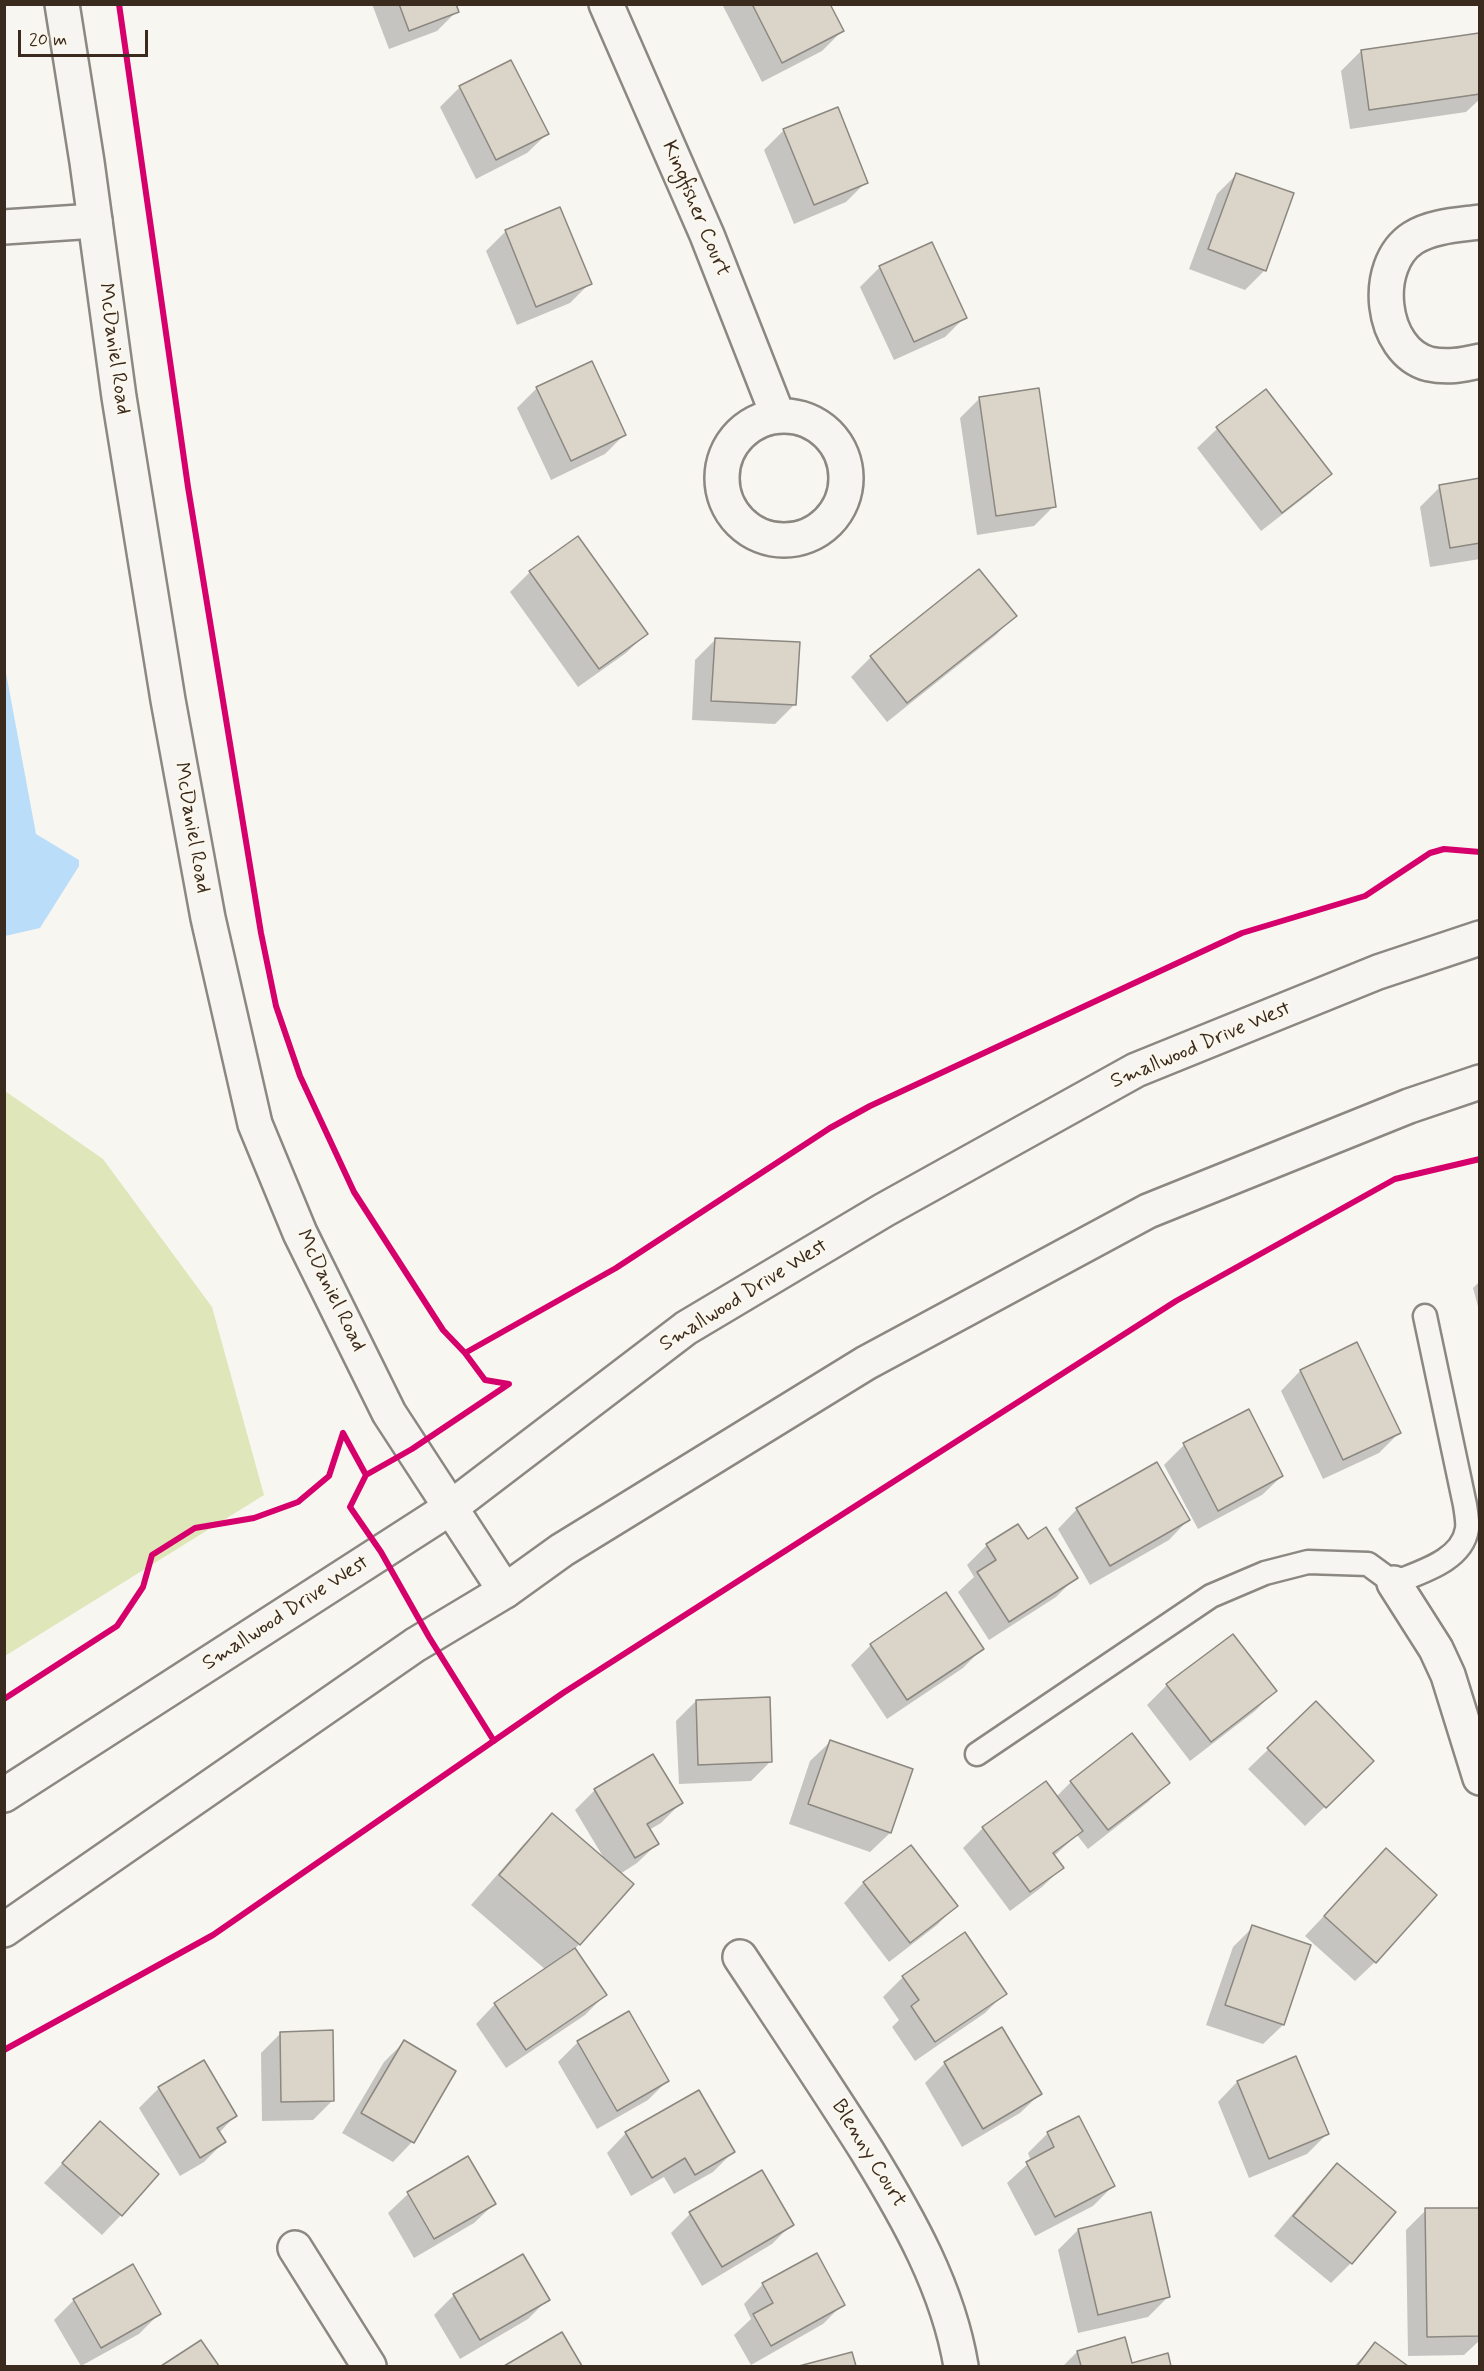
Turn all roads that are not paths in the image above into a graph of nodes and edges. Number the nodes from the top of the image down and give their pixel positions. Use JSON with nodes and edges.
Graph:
{"nodes":[{"id":1,"x":62,"y":4,"type":"edge"},
{"id":2,"x":606,"y":4,"type":"edge"},
{"id":3,"x":96,"y":221,"type":"junction"},
{"id":4,"x":1479,"y":222,"type":"edge"},
{"id":5,"x":4,"y":227,"type":"edge"},
{"id":6,"x":1479,"y":362,"type":"edge"},
{"id":7,"x":778,"y":416,"type":"dead end"},
{"id":8,"x":1479,"y":938,"type":"edge"},
{"id":9,"x":1479,"y":1082,"type":"edge"},
{"id":10,"x":1425,"y":1316,"type":"dead end"},
{"id":11,"x":450,"y":1508,"type":"junction"},
{"id":12,"x":1394,"y":1583,"type":"junction"},
{"id":13,"x":505,"y":1591,"type":"junction"},
{"id":14,"x":977,"y":1754,"type":"dead end"},
{"id":15,"x":1479,"y":1778,"type":"edge"},
{"id":16,"x":4,"y":1795,"type":"edge"},
{"id":17,"x":4,"y":1930,"type":"edge"},
{"id":18,"x":740,"y":1957,"type":"dead end"},
{"id":19,"x":295,"y":2248,"type":"dead end"},
{"id":20,"x":369,"y":2367,"type":"edge"},
{"id":21,"x":961,"y":2367,"type":"edge"}],
"edges":[{"from":1,"to":3,"type":"main road","name":"McDaniel Road"},
{"from":2,"to":7,"type":"main road","name":"Kingfisher Court"},
{"from":3,"to":5,"type":"main road"},
{"from":3,"to":11,"type":"main road","name":"McDaniel Road"},
{"from":4,"to":6,"type":"main road"},
{"from":8,"to":11,"type":"main road","name":"Smallwood Drive West"},
{"from":9,"to":13,"type":"main road"},
{"from":10,"to":12,"type":"lane"},
{"from":11,"to":13,"type":"main road","name":"McDaniel Road"},
{"from":11,"to":16,"type":"main road","name":"Smallwood Drive West"},
{"from":12,"to":14,"type":"lane"},
{"from":12,"to":15,"type":"main road"},
{"from":13,"to":17,"type":"main road"},
{"from":18,"to":21,"type":"main road","name":"Blenny Court"},
{"from":19,"to":20,"type":"main road"}]}
